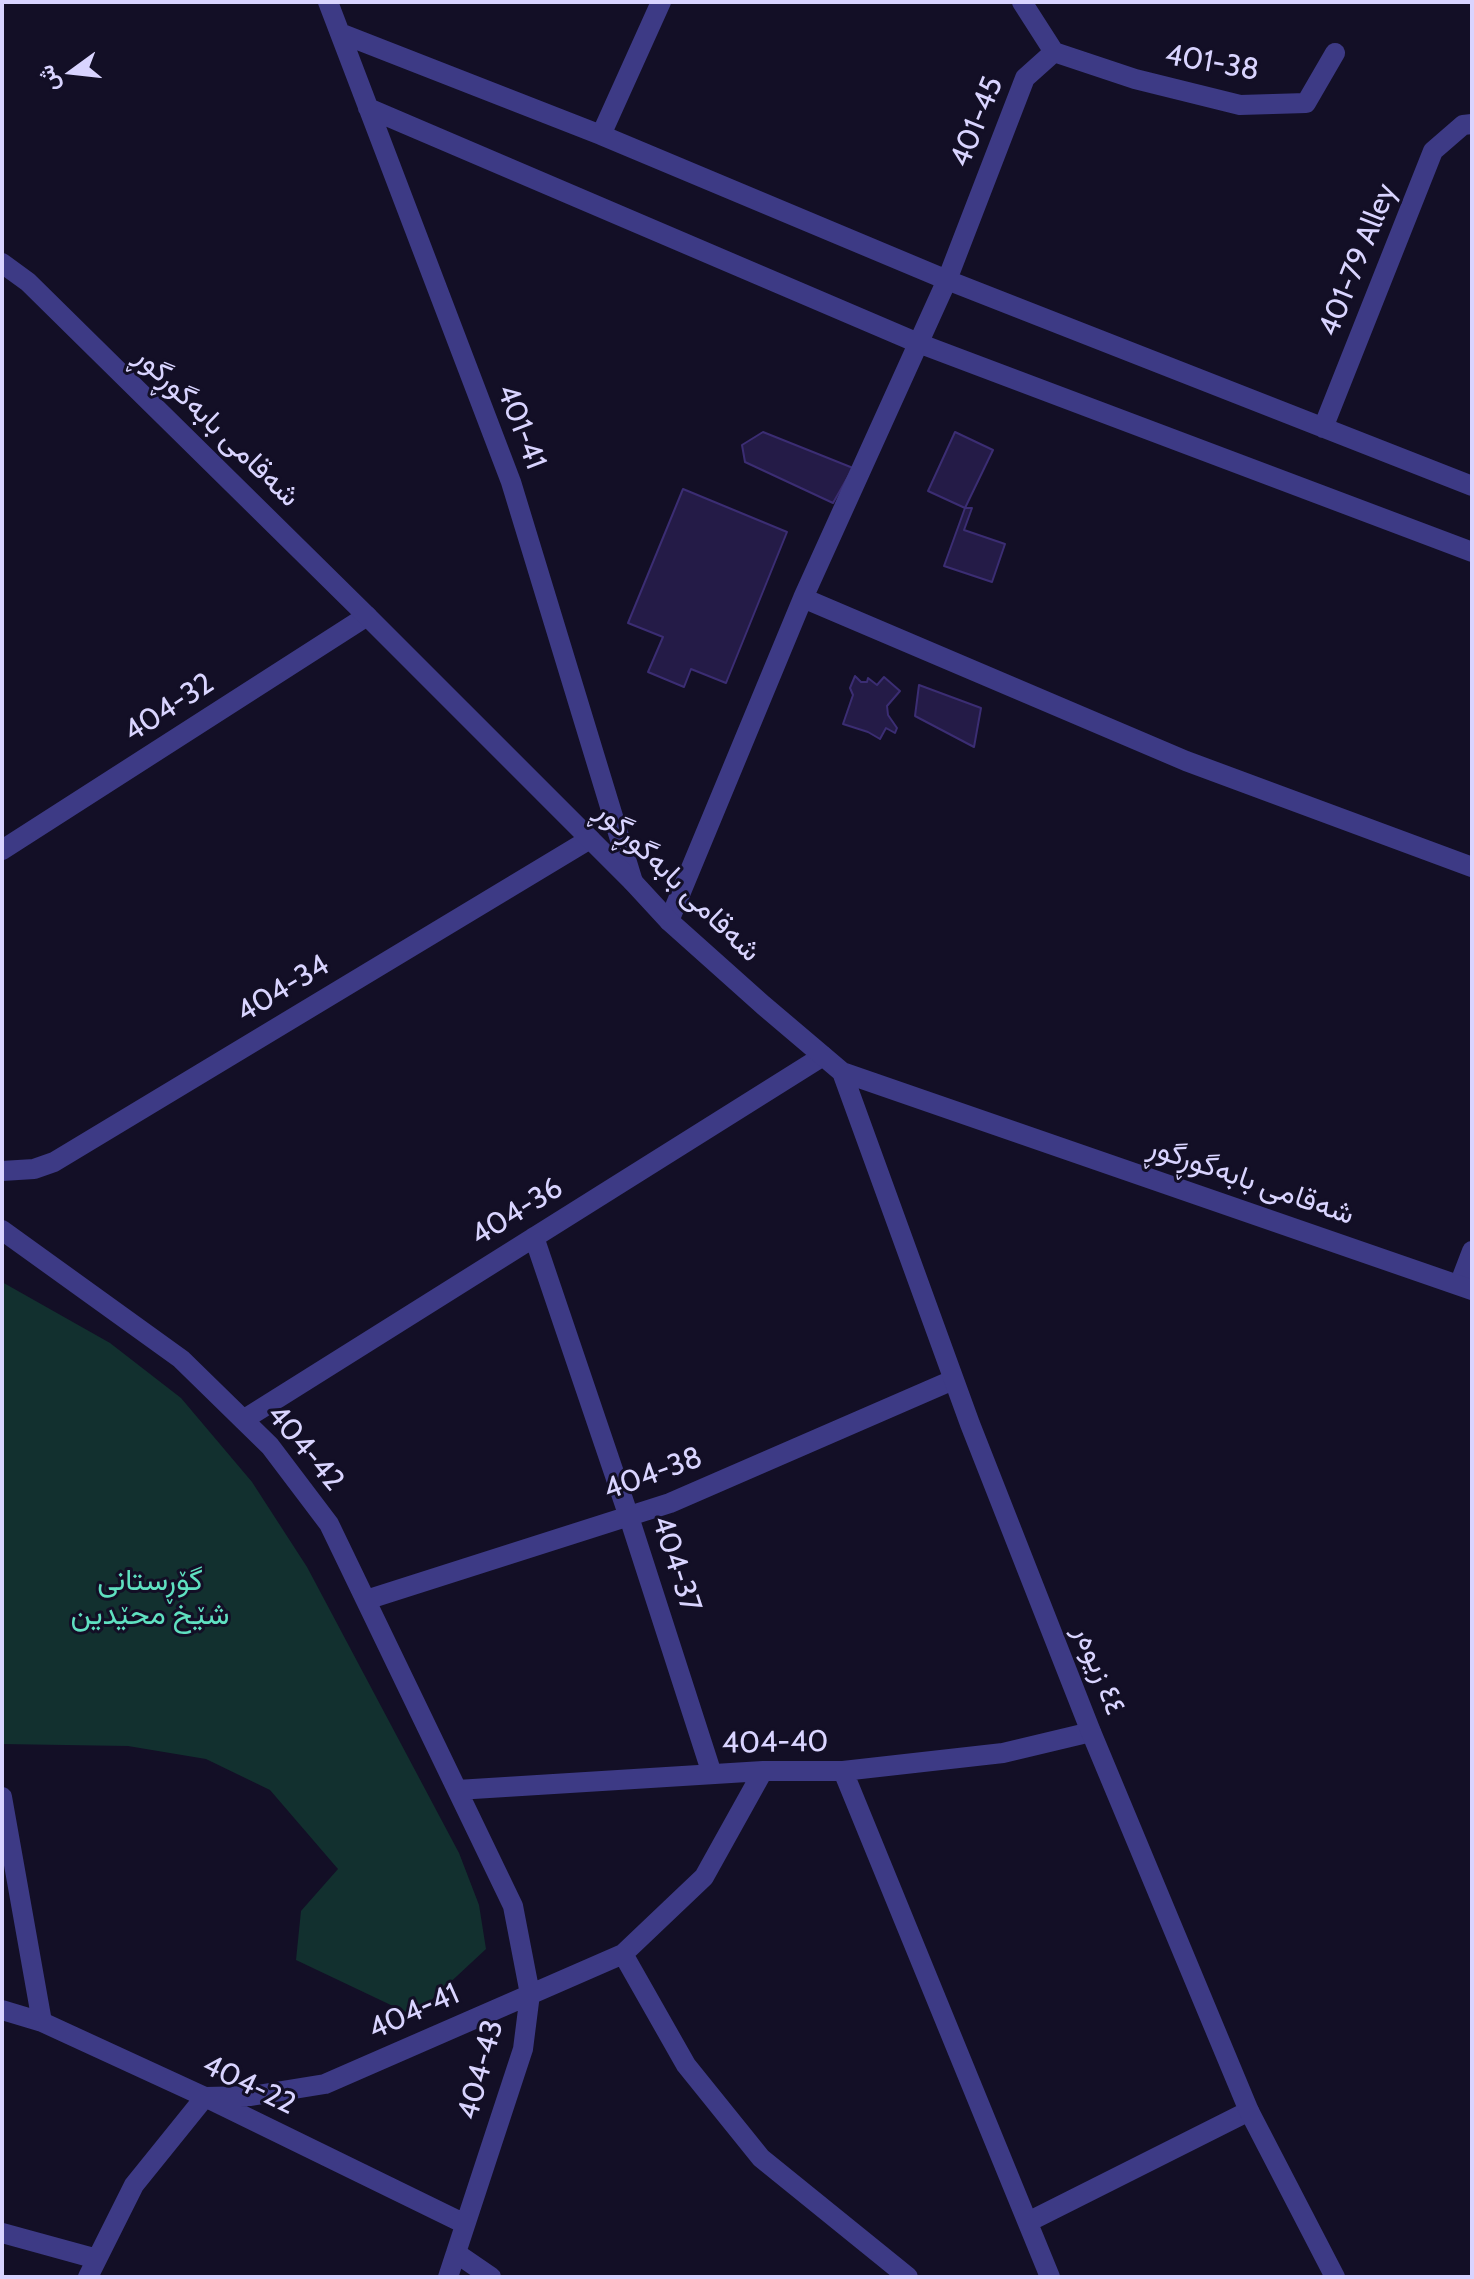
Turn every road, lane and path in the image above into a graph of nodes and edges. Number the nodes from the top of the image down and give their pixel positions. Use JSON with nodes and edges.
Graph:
{"nodes":[{"id":1,"x":328,"y":2,"type":"edge"},
{"id":2,"x":661,"y":2,"type":"edge"},
{"id":3,"x":1022,"y":2,"type":"edge"},
{"id":4,"x":340,"y":33,"type":"junction"},
{"id":5,"x":1054,"y":52,"type":"junction"},
{"id":6,"x":1335,"y":53,"type":"dead end"},
{"id":7,"x":368,"y":108,"type":"junction"},
{"id":8,"x":1467,"y":124,"type":"edge"},
{"id":9,"x":601,"y":135,"type":"junction"},
{"id":10,"x":2,"y":263,"type":"edge"},
{"id":11,"x":947,"y":280,"type":"junction"},
{"id":12,"x":918,"y":343,"type":"junction"},
{"id":13,"x":1323,"y":428,"type":"junction"},
{"id":14,"x":1472,"y":486,"type":"edge"},
{"id":15,"x":1472,"y":552,"type":"edge"},
{"id":16,"x":803,"y":598,"type":"junction"},
{"id":17,"x":367,"y":616,"type":"junction"},
{"id":18,"x":590,"y":839,"type":"junction"},
{"id":19,"x":2,"y":850,"type":"edge"},
{"id":20,"x":1472,"y":867,"type":"edge"},
{"id":21,"x":633,"y":882,"type":"junction"},
{"id":22,"x":669,"y":921,"type":"junction"},
{"id":23,"x":823,"y":1056,"type":"junction"},
{"id":24,"x":842,"y":1072,"type":"junction"},
{"id":25,"x":2,"y":1171,"type":"edge"},
{"id":26,"x":2,"y":1230,"type":"edge"},
{"id":27,"x":534,"y":1237,"type":"junction"},
{"id":28,"x":1472,"y":1251,"type":"edge"},
{"id":29,"x":1465,"y":1287,"type":"edge"},
{"id":30,"x":953,"y":1380,"type":"junction"},
{"id":31,"x":243,"y":1420,"type":"junction"},
{"id":32,"x":629,"y":1517,"type":"junction"},
{"id":33,"x":366,"y":1600,"type":"junction"},
{"id":34,"x":1091,"y":1732,"type":"junction"},
{"id":35,"x":763,"y":1771,"type":"junction"},
{"id":36,"x":843,"y":1771,"type":"junction"},
{"id":37,"x":712,"y":1774,"type":"junction"},
{"id":38,"x":457,"y":1790,"type":"junction"},
{"id":39,"x":2,"y":1797,"type":"edge"},
{"id":40,"x":623,"y":1954,"type":"junction"},
{"id":41,"x":530,"y":1994,"type":"junction"},
{"id":42,"x":2,"y":2010,"type":"edge"},
{"id":43,"x":42,"y":2022,"type":"junction"},
{"id":44,"x":205,"y":2097,"type":"junction"},
{"id":45,"x":1249,"y":2111,"type":"junction"},
{"id":46,"x":1028,"y":2222,"type":"junction"},
{"id":47,"x":465,"y":2224,"type":"junction"},
{"id":48,"x":2,"y":2233,"type":"edge"},
{"id":49,"x":456,"y":2253,"type":"junction"},
{"id":50,"x":92,"y":2268,"type":"edge"},
{"id":51,"x":448,"y":2277,"type":"edge"},
{"id":52,"x":491,"y":2277,"type":"edge"},
{"id":53,"x":908,"y":2277,"type":"edge"},
{"id":54,"x":1050,"y":2277,"type":"edge"},
{"id":55,"x":1335,"y":2277,"type":"edge"}],
"edges":[{"from":1,"to":4,"type":"street","name":"401-41"},
{"from":2,"to":9,"type":"street"},
{"from":3,"to":5,"type":"street"},
{"from":4,"to":7,"type":"street","name":"401-41"},
{"from":4,"to":9,"type":"street"},
{"from":5,"to":6,"type":"street","name":"401-38"},
{"from":5,"to":11,"type":"street","name":"401-45"},
{"from":7,"to":12,"type":"street"},
{"from":7,"to":21,"type":"street","name":"401-41"},
{"from":8,"to":13,"type":"street","name":"401-79 Alley"},
{"from":9,"to":11,"type":"street"},
{"from":10,"to":17,"type":"street","name":"شەقامی بابەگوڕگوڕ"},
{"from":11,"to":12,"type":"street","name":"401-45"},
{"from":11,"to":13,"type":"street"},
{"from":12,"to":15,"type":"street"},
{"from":12,"to":16,"type":"street","name":"401-45"},
{"from":13,"to":14,"type":"street"},
{"from":16,"to":20,"type":"street"},
{"from":16,"to":22,"type":"street","name":"401-45"},
{"from":17,"to":18,"type":"street","name":"شەقامی بابەگوڕگوڕ"},
{"from":17,"to":19,"type":"street","name":"404-32"},
{"from":18,"to":21,"type":"street","name":"شەقامی بابەگوڕگوڕ"},
{"from":18,"to":25,"type":"street","name":"404-34"},
{"from":21,"to":22,"type":"street","name":"شەقامی بابەگوڕگوڕ"},
{"from":22,"to":23,"type":"street","name":"شەقامی بابەگوڕگوڕ"},
{"from":23,"to":24,"type":"street","name":"شەقامی بابەگوڕگوڕ"},
{"from":23,"to":27,"type":"street","name":"404-36"},
{"from":24,"to":29,"type":"street","name":"شەقامی بابەگوڕگوڕ"},
{"from":24,"to":30,"type":"street","name":"٤٤ زیوەر"},
{"from":26,"to":31,"type":"street","name":"404-42"},
{"from":27,"to":31,"type":"street","name":"404-36"},
{"from":27,"to":32,"type":"street","name":"404-37"},
{"from":28,"to":29,"type":"street"},
{"from":30,"to":32,"type":"street","name":"404-38"},
{"from":30,"to":34,"type":"street","name":"٤٤ زیوەر"},
{"from":31,"to":33,"type":"street","name":"404-42"},
{"from":32,"to":33,"type":"street","name":"404-38"},
{"from":32,"to":37,"type":"street","name":"404-37"},
{"from":33,"to":38,"type":"street","name":"404-42"},
{"from":34,"to":36,"type":"street","name":"404-40"},
{"from":34,"to":45,"type":"street","name":"٤٤ زیوەر"},
{"from":35,"to":36,"type":"street","name":"404-40"},
{"from":35,"to":37,"type":"street","name":"404-40"},
{"from":35,"to":40,"type":"street","name":"404-41"},
{"from":36,"to":46,"type":"street"},
{"from":37,"to":38,"type":"street","name":"404-40"},
{"from":38,"to":41,"type":"street","name":"404-43"},
{"from":39,"to":43,"type":"street"},
{"from":40,"to":41,"type":"street","name":"404-41"},
{"from":40,"to":53,"type":"street"},
{"from":41,"to":44,"type":"street","name":"404-41"},
{"from":41,"to":47,"type":"street","name":"404-43"},
{"from":42,"to":43,"type":"street","name":"404-22"},
{"from":43,"to":44,"type":"street","name":"404-22"},
{"from":44,"to":47,"type":"street","name":"404-22"},
{"from":44,"to":50,"type":"street"},
{"from":45,"to":46,"type":"street"},
{"from":45,"to":55,"type":"street","name":"٤٤ زیوەر"},
{"from":46,"to":54,"type":"street"},
{"from":47,"to":49,"type":"street","name":"404-43"},
{"from":48,"to":50,"type":"street"},
{"from":49,"to":51,"type":"street","name":"404-43"},
{"from":49,"to":52,"type":"street"}]}
